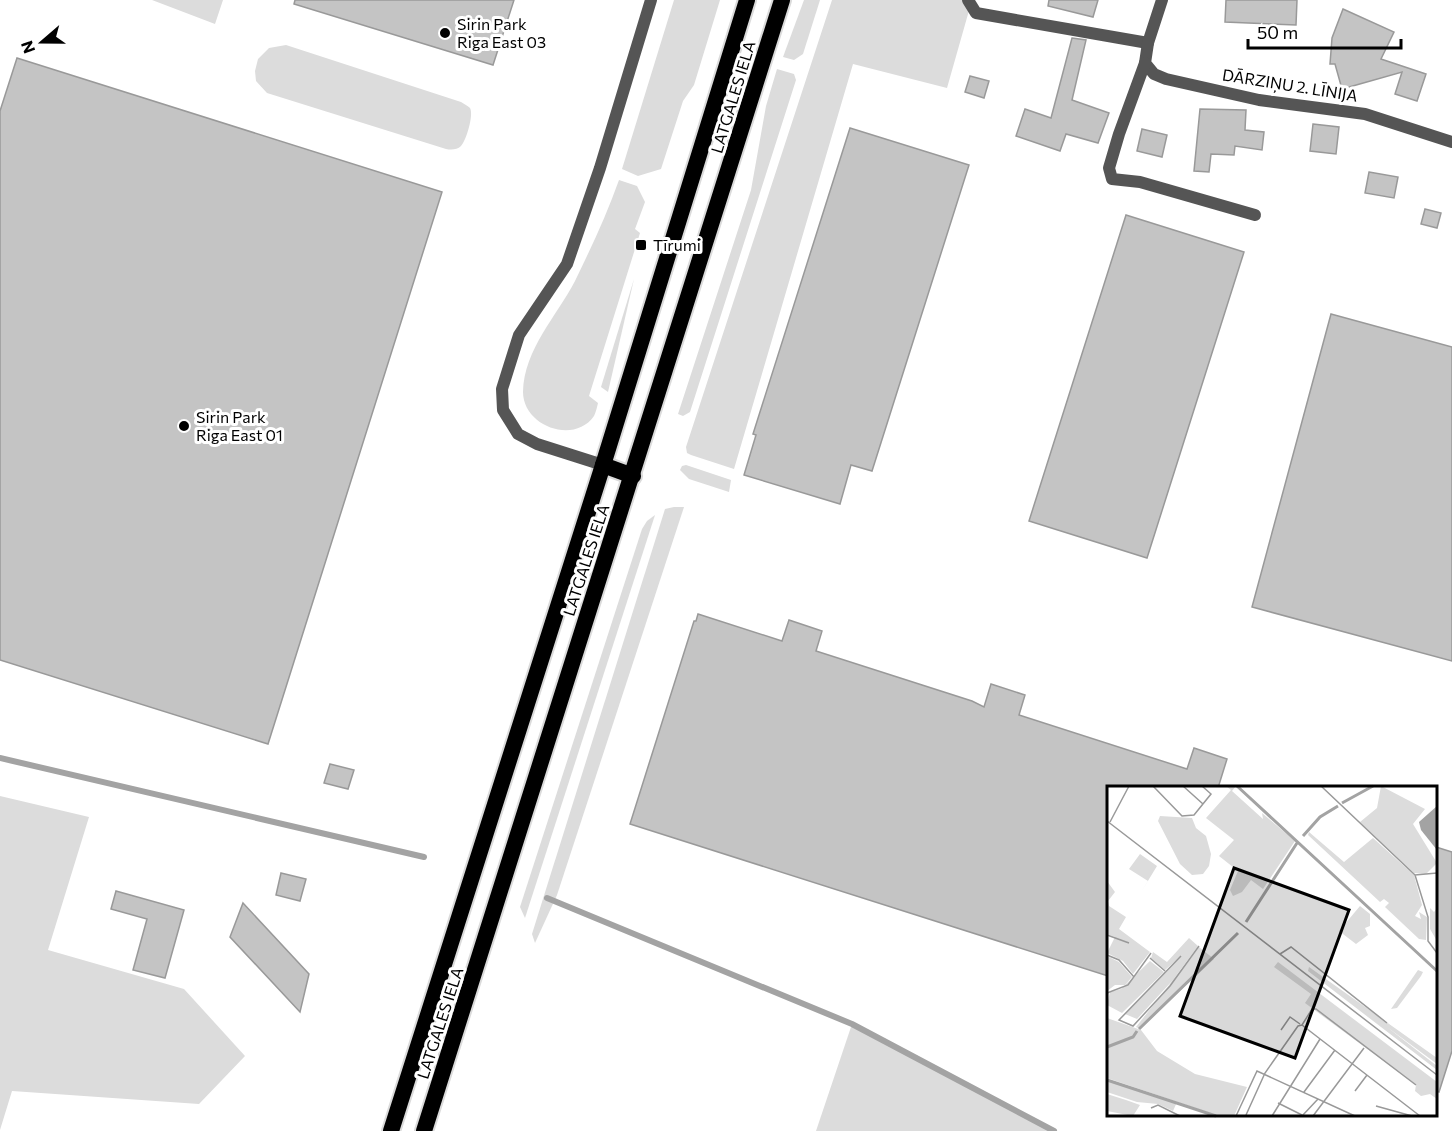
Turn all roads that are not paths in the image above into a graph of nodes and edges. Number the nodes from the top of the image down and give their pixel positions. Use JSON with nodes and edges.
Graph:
{"nodes":[{"id":1,"x":651,"y":0,"type":"edge"},
{"id":2,"x":747,"y":0,"type":"edge"},
{"id":3,"x":782,"y":0,"type":"edge"},
{"id":4,"x":968,"y":0,"type":"edge"},
{"id":5,"x":1162,"y":0,"type":"edge"},
{"id":6,"x":1148,"y":43,"type":"junction"},
{"id":7,"x":1145,"y":63,"type":"junction"},
{"id":8,"x":1452,"y":142,"type":"edge"},
{"id":9,"x":1255,"y":215,"type":"dead end"},
{"id":10,"x":603,"y":465,"type":"junction"},
{"id":11,"x":633,"y":476,"type":"junction"},
{"id":12,"x":391,"y":1131,"type":"edge"},
{"id":13,"x":424,"y":1131,"type":"edge"}],
"edges":[{"from":1,"to":10,"type":"street"},
{"from":2,"to":10,"type":"highway","name":"LATGALES IELA"},
{"from":3,"to":11,"type":"highway","name":"LATGALES IELA"},
{"from":4,"to":6,"type":"street"},
{"from":5,"to":6,"type":"street"},
{"from":6,"to":7,"type":"street"},
{"from":7,"to":8,"type":"street","name":"DĀRZIŅU 2. LĪNIJA"},
{"from":7,"to":9,"type":"street"},
{"from":10,"to":11,"type":"highway"},
{"from":10,"to":12,"type":"highway","name":"LATGALES IELA"},
{"from":11,"to":13,"type":"highway","name":"LATGALES IELA"}]}
